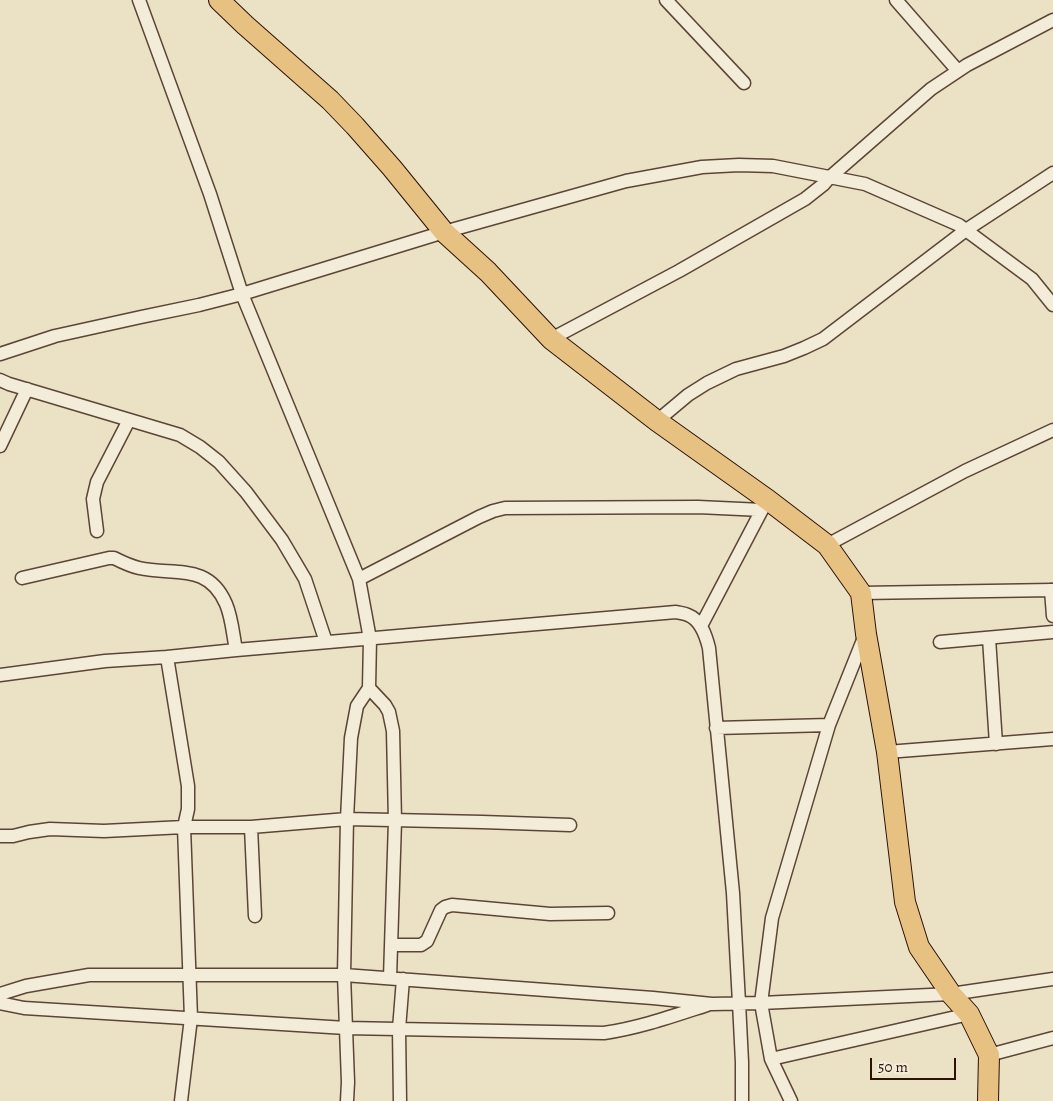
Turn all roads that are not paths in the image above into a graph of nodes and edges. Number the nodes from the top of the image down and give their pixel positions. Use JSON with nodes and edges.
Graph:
{"nodes":[{"id":1,"x":139,"y":0,"type":"edge"},
{"id":2,"x":219,"y":0,"type":"edge"},
{"id":3,"x":666,"y":0,"type":"edge"},
{"id":4,"x":896,"y":0,"type":"edge"},
{"id":5,"x":1053,"y":20,"type":"edge"},
{"id":6,"x":958,"y":71,"type":"junction"},
{"id":7,"x":744,"y":83,"type":"dead end"},
{"id":8,"x":1053,"y":173,"type":"edge"},
{"id":9,"x":829,"y":178,"type":"junction"},
{"id":10,"x":966,"y":230,"type":"junction"},
{"id":11,"x":444,"y":232,"type":"junction"},
{"id":12,"x":242,"y":294,"type":"junction"},
{"id":13,"x":1053,"y":305,"type":"edge"},
{"id":14,"x":551,"y":339,"type":"junction"},
{"id":15,"x":0,"y":354,"type":"edge"},
{"id":16,"x":0,"y":380,"type":"edge"},
{"id":17,"x":27,"y":389,"type":"junction"},
{"id":18,"x":129,"y":420,"type":"junction"},
{"id":19,"x":657,"y":421,"type":"junction"},
{"id":20,"x":1053,"y":430,"type":"edge"},
{"id":21,"x":0,"y":446,"type":"edge"},
{"id":22,"x":765,"y":505,"type":"junction"},
{"id":23,"x":97,"y":530,"type":"dead end"},
{"id":24,"x":827,"y":545,"type":"junction"},
{"id":25,"x":22,"y":578,"type":"dead end"},
{"id":26,"x":359,"y":580,"type":"junction"},
{"id":27,"x":1052,"y":590,"type":"edge"},
{"id":28,"x":861,"y":593,"type":"junction"},
{"id":29,"x":1053,"y":616,"type":"edge"},
{"id":30,"x":701,"y":626,"type":"junction"},
{"id":31,"x":1053,"y":632,"type":"edge"},
{"id":32,"x":866,"y":634,"type":"junction"},
{"id":33,"x":989,"y":638,"type":"junction"},
{"id":34,"x":370,"y":639,"type":"junction"},
{"id":35,"x":326,"y":642,"type":"junction"},
{"id":36,"x":940,"y":642,"type":"dead end"},
{"id":37,"x":236,"y":650,"type":"junction"},
{"id":38,"x":167,"y":657,"type":"junction"},
{"id":39,"x":0,"y":675,"type":"edge"},
{"id":40,"x":369,"y":688,"type":"junction"},
{"id":41,"x":829,"y":726,"type":"junction"},
{"id":42,"x":716,"y":728,"type":"junction"},
{"id":43,"x":1053,"y":739,"type":"edge"},
{"id":44,"x":996,"y":744,"type":"junction"},
{"id":45,"x":887,"y":752,"type":"junction"},
{"id":46,"x":347,"y":819,"type":"junction"},
{"id":47,"x":394,"y":821,"type":"junction"},
{"id":48,"x":570,"y":825,"type":"dead end"},
{"id":49,"x":184,"y":826,"type":"junction"},
{"id":50,"x":252,"y":827,"type":"junction"},
{"id":51,"x":0,"y":836,"type":"edge"},
{"id":52,"x":608,"y":913,"type":"dead end"},
{"id":53,"x":255,"y":916,"type":"dead end"},
{"id":54,"x":391,"y":945,"type":"junction"},
{"id":55,"x":190,"y":975,"type":"junction"},
{"id":56,"x":344,"y":975,"type":"junction"},
{"id":57,"x":397,"y":978,"type":"junction"},
{"id":58,"x":1053,"y":979,"type":"edge"},
{"id":59,"x":0,"y":994,"type":"edge"},
{"id":60,"x":951,"y":994,"type":"junction"},
{"id":61,"x":739,"y":1002,"type":"junction"},
{"id":62,"x":0,"y":1003,"type":"edge"},
{"id":63,"x":761,"y":1003,"type":"junction"},
{"id":64,"x":712,"y":1004,"type":"junction"},
{"id":65,"x":969,"y":1014,"type":"junction"},
{"id":66,"x":191,"y":1018,"type":"junction"},
{"id":67,"x":346,"y":1028,"type":"junction"},
{"id":68,"x":399,"y":1029,"type":"junction"},
{"id":69,"x":1053,"y":1038,"type":"edge"},
{"id":70,"x":989,"y":1055,"type":"junction"},
{"id":71,"x":771,"y":1059,"type":"junction"},
{"id":72,"x":181,"y":1101,"type":"edge"},
{"id":73,"x":347,"y":1101,"type":"edge"},
{"id":74,"x":400,"y":1101,"type":"edge"},
{"id":75,"x":742,"y":1101,"type":"edge"},
{"id":76,"x":791,"y":1101,"type":"edge"},
{"id":77,"x":988,"y":1101,"type":"edge"}],
"edges":[{"from":1,"to":12,"type":"street"},
{"from":2,"to":11,"type":"main road"},
{"from":3,"to":7,"type":"street"},
{"from":4,"to":6,"type":"street"},
{"from":5,"to":6,"type":"street"},
{"from":6,"to":9,"type":"street"},
{"from":8,"to":10,"type":"street"},
{"from":9,"to":10,"type":"street"},
{"from":9,"to":11,"type":"street"},
{"from":9,"to":14,"type":"street"},
{"from":10,"to":13,"type":"street"},
{"from":10,"to":19,"type":"street"},
{"from":11,"to":12,"type":"street"},
{"from":11,"to":14,"type":"main road"},
{"from":12,"to":15,"type":"street"},
{"from":12,"to":26,"type":"street"},
{"from":14,"to":19,"type":"main road"},
{"from":16,"to":17,"type":"street"},
{"from":17,"to":18,"type":"street"},
{"from":17,"to":21,"type":"street"},
{"from":18,"to":23,"type":"street"},
{"from":18,"to":35,"type":"street"},
{"from":19,"to":22,"type":"main road"},
{"from":20,"to":24,"type":"street"},
{"from":22,"to":24,"type":"main road"},
{"from":22,"to":26,"type":"street"},
{"from":22,"to":30,"type":"street"},
{"from":24,"to":28,"type":"main road"},
{"from":25,"to":37,"type":"street"},
{"from":26,"to":34,"type":"street"},
{"from":27,"to":28,"type":"street"},
{"from":27,"to":29,"type":"street"},
{"from":28,"to":32,"type":"main road"},
{"from":30,"to":34,"type":"street"},
{"from":30,"to":42,"type":"street"},
{"from":31,"to":33,"type":"street"},
{"from":32,"to":41,"type":"street"},
{"from":32,"to":45,"type":"main road"},
{"from":33,"to":36,"type":"street"},
{"from":33,"to":44,"type":"street"},
{"from":34,"to":35,"type":"street"},
{"from":34,"to":40,"type":"street"},
{"from":35,"to":37,"type":"street"},
{"from":37,"to":38,"type":"street"},
{"from":38,"to":39,"type":"street"},
{"from":38,"to":49,"type":"street"},
{"from":40,"to":46,"type":"street"},
{"from":40,"to":47,"type":"street"},
{"from":41,"to":42,"type":"street"},
{"from":41,"to":63,"type":"street"},
{"from":42,"to":61,"type":"street"},
{"from":43,"to":44,"type":"street"},
{"from":44,"to":45,"type":"street"},
{"from":45,"to":60,"type":"main road"},
{"from":46,"to":47,"type":"street"},
{"from":46,"to":50,"type":"street"},
{"from":46,"to":56,"type":"street"},
{"from":47,"to":48,"type":"street"},
{"from":47,"to":54,"type":"street"},
{"from":49,"to":50,"type":"street"},
{"from":49,"to":51,"type":"street"},
{"from":49,"to":55,"type":"street"},
{"from":50,"to":53,"type":"street"},
{"from":52,"to":54,"type":"street"},
{"from":54,"to":57,"type":"street"},
{"from":55,"to":56,"type":"street"},
{"from":55,"to":59,"type":"street"},
{"from":55,"to":66,"type":"street"},
{"from":56,"to":57,"type":"street"},
{"from":56,"to":67,"type":"street"},
{"from":57,"to":64,"type":"street"},
{"from":57,"to":68,"type":"street"},
{"from":58,"to":60,"type":"street"},
{"from":60,"to":63,"type":"street"},
{"from":60,"to":65,"type":"main road"},
{"from":61,"to":63,"type":"street"},
{"from":61,"to":64,"type":"street"},
{"from":61,"to":75,"type":"street"},
{"from":62,"to":66,"type":"street"},
{"from":63,"to":71,"type":"street"},
{"from":64,"to":68,"type":"street"},
{"from":65,"to":70,"type":"main road"},
{"from":65,"to":71,"type":"street"},
{"from":66,"to":67,"type":"street"},
{"from":66,"to":72,"type":"street"},
{"from":67,"to":68,"type":"street"},
{"from":67,"to":73,"type":"street"},
{"from":68,"to":74,"type":"street"},
{"from":69,"to":70,"type":"street"},
{"from":70,"to":77,"type":"main road"},
{"from":71,"to":76,"type":"street"}]}
